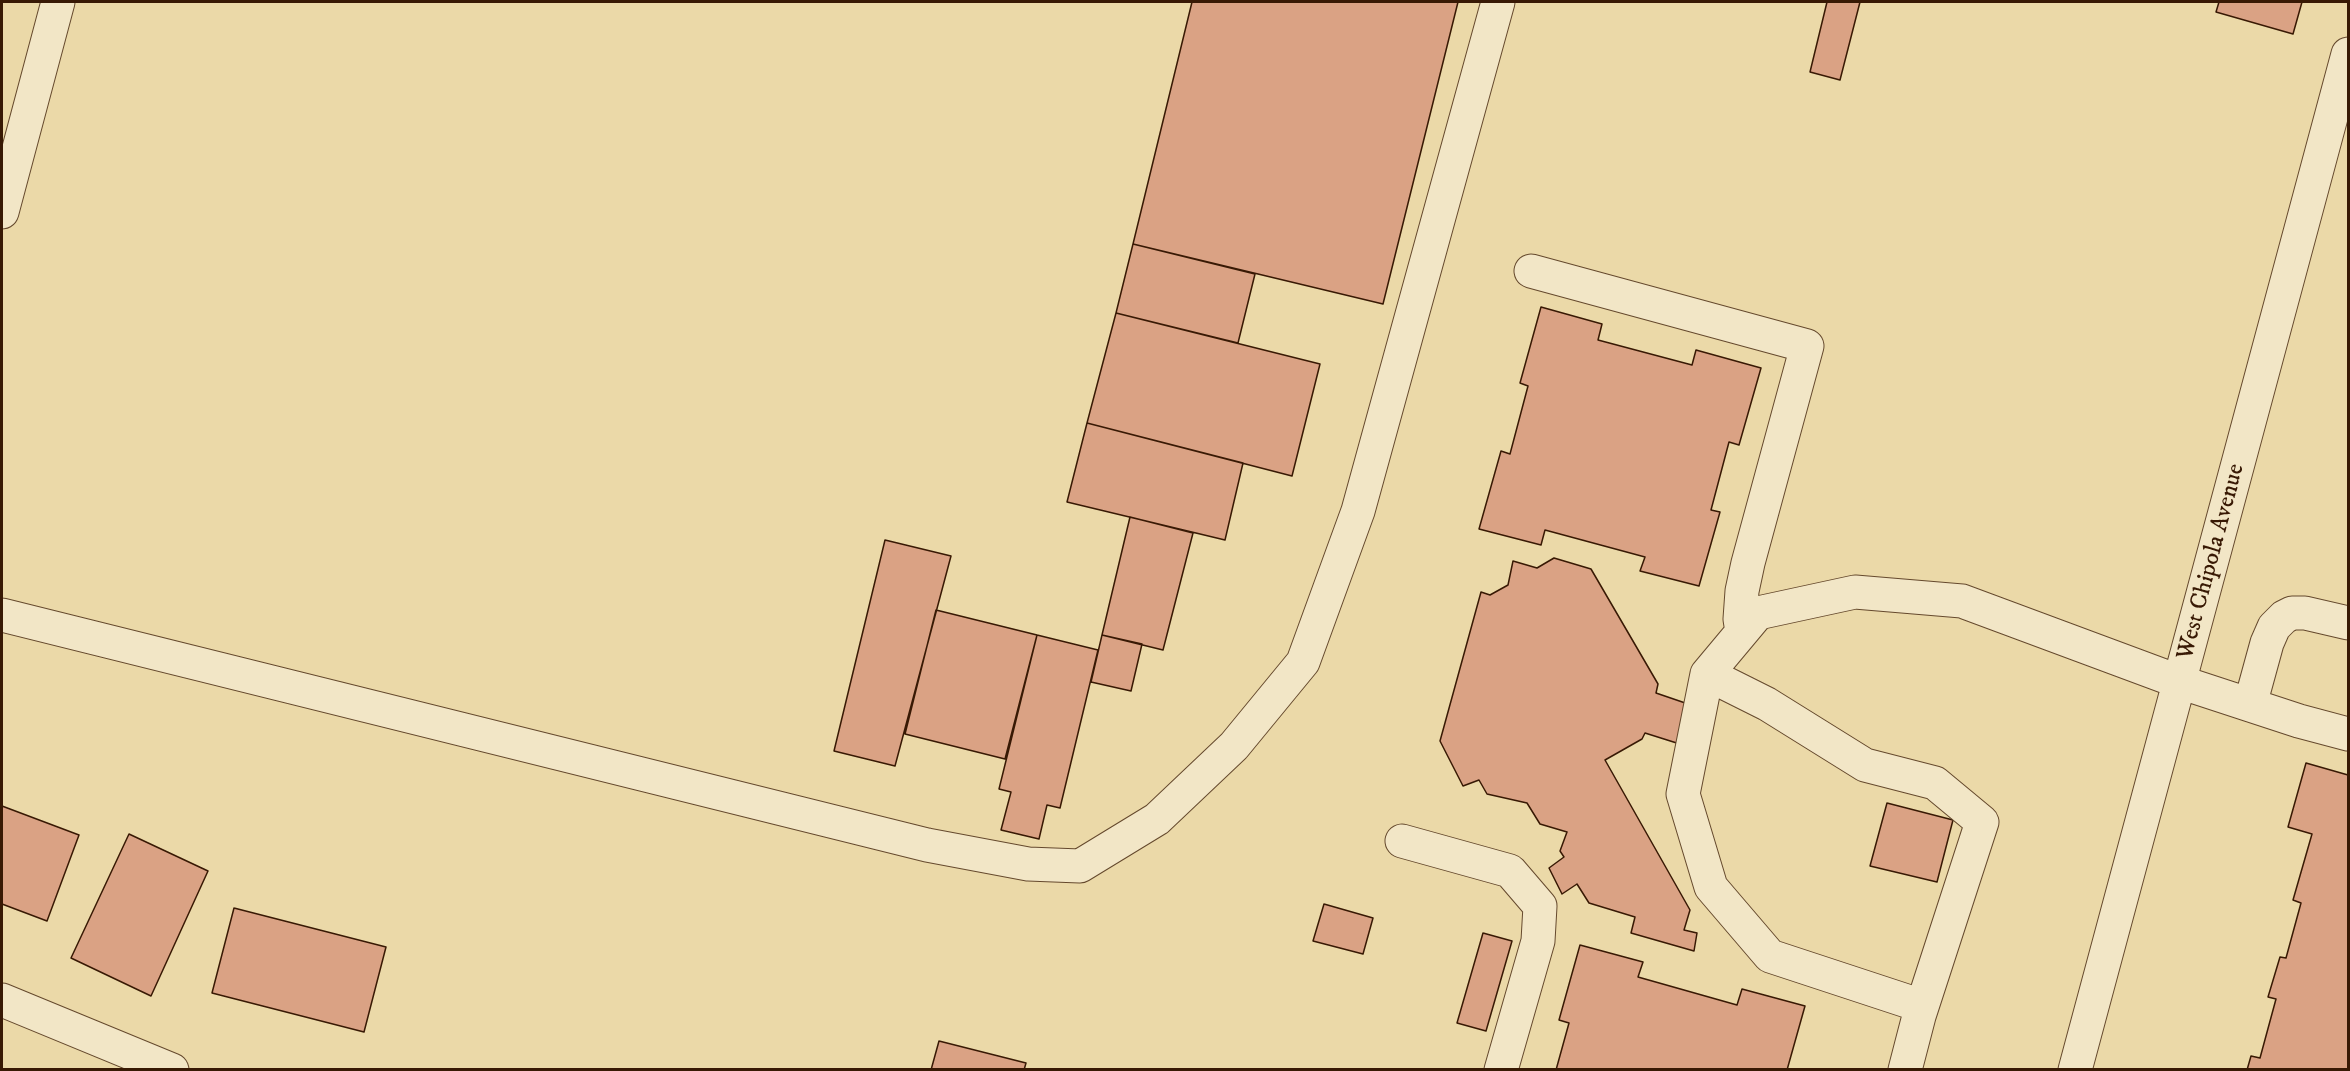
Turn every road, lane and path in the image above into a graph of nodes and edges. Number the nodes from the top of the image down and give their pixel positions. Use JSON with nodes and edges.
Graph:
{"nodes":[{"id":1,"x":58,"y":2,"type":"edge"},
{"id":2,"x":1498,"y":2,"type":"edge"},
{"id":3,"x":2349,"y":54,"type":"edge"},
{"id":4,"x":2,"y":212,"type":"edge"},
{"id":5,"x":1531,"y":271,"type":"dead end"},
{"id":6,"x":2,"y":615,"type":"edge"},
{"id":7,"x":2349,"y":623,"type":"edge"},
{"id":8,"x":1742,"y":632,"type":"junction"},
{"id":9,"x":1707,"y":674,"type":"junction"},
{"id":10,"x":2180,"y":682,"type":"junction"},
{"id":11,"x":2250,"y":705,"type":"junction"},
{"id":12,"x":2349,"y":734,"type":"edge"},
{"id":13,"x":1402,"y":841,"type":"dead end"},
{"id":14,"x":2,"y":1000,"type":"edge"},
{"id":15,"x":1922,"y":1006,"type":"junction"},
{"id":16,"x":172,"y":1070,"type":"edge"},
{"id":17,"x":1501,"y":1070,"type":"edge"},
{"id":18,"x":1905,"y":1070,"type":"edge"},
{"id":19,"x":2075,"y":1070,"type":"edge"}],
"edges":[{"from":1,"to":4,"type":"street"},
{"from":2,"to":6,"type":"street"},
{"from":3,"to":10,"type":"street","name":"West Chipola Avenue"},
{"from":5,"to":8,"type":"street"},
{"from":7,"to":11,"type":"street"},
{"from":8,"to":9,"type":"street"},
{"from":8,"to":10,"type":"street"},
{"from":9,"to":15,"type":"street"},
{"from":9,"to":15,"type":"street"},
{"from":10,"to":11,"type":"street"},
{"from":10,"to":19,"type":"street","name":"West Chipola Avenue"},
{"from":11,"to":12,"type":"street"},
{"from":13,"to":17,"type":"street"},
{"from":14,"to":16,"type":"street"},
{"from":15,"to":18,"type":"street"}]}
